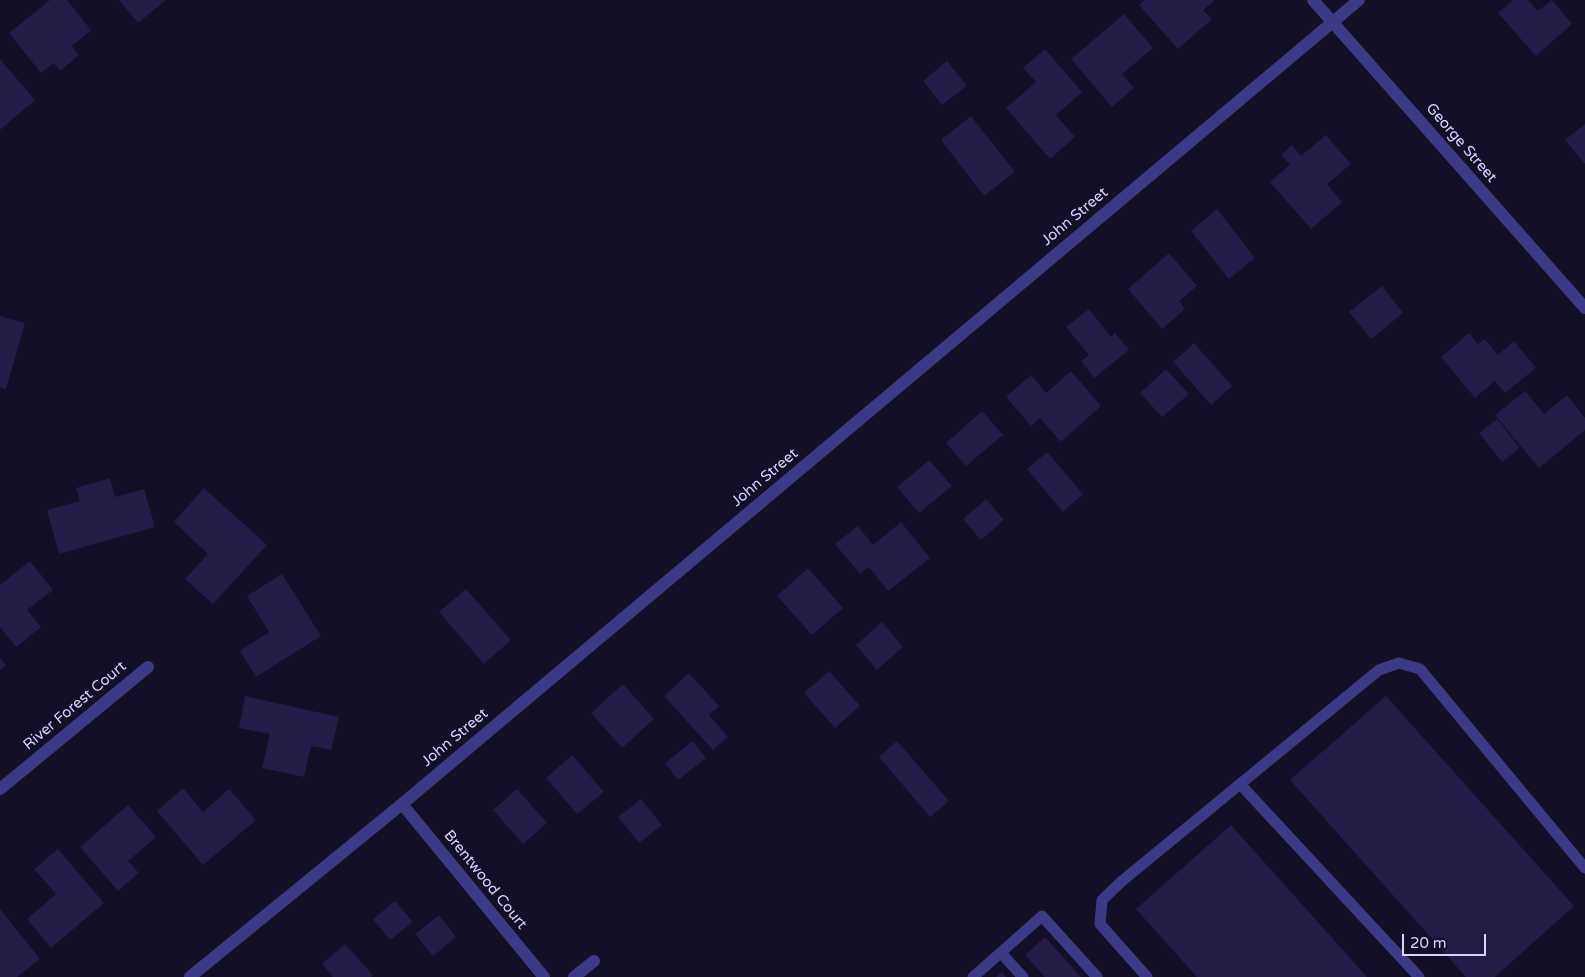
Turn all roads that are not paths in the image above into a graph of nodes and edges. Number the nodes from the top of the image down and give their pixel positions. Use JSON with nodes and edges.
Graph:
{"nodes":[{"id":1,"x":1313,"y":0,"type":"edge"},
{"id":2,"x":1359,"y":0,"type":"edge"},
{"id":3,"x":1333,"y":22,"type":"junction"},
{"id":4,"x":1585,"y":308,"type":"edge"},
{"id":5,"x":148,"y":667,"type":"dead end"},
{"id":6,"x":1240,"y":784,"type":"junction"},
{"id":7,"x":0,"y":789,"type":"edge"},
{"id":8,"x":402,"y":804,"type":"junction"},
{"id":9,"x":1585,"y":868,"type":"edge"},
{"id":10,"x":1001,"y":953,"type":"junction"},
{"id":11,"x":594,"y":961,"type":"dead end"},
{"id":12,"x":190,"y":977,"type":"edge"},
{"id":13,"x":544,"y":977,"type":"edge"},
{"id":14,"x":574,"y":977,"type":"edge"},
{"id":15,"x":973,"y":977,"type":"edge"},
{"id":16,"x":1023,"y":977,"type":"edge"},
{"id":17,"x":1097,"y":977,"type":"edge"},
{"id":18,"x":1147,"y":977,"type":"edge"},
{"id":19,"x":1419,"y":977,"type":"edge"}],
"edges":[{"from":1,"to":3,"type":"street","name":"George Street"},
{"from":2,"to":3,"type":"street","name":"John Street"},
{"from":3,"to":4,"type":"street","name":"George Street"},
{"from":3,"to":8,"type":"street","name":"John Street"},
{"from":5,"to":7,"type":"street","name":"River Forest Court"},
{"from":6,"to":9,"type":"lane"},
{"from":6,"to":18,"type":"lane"},
{"from":6,"to":19,"type":"lane"},
{"from":8,"to":12,"type":"street","name":"John Street"},
{"from":8,"to":13,"type":"street","name":"Brentwood Court"},
{"from":10,"to":15,"type":"lane"},
{"from":10,"to":16,"type":"lane"},
{"from":10,"to":17,"type":"lane"},
{"from":11,"to":14,"type":"street"}]}
